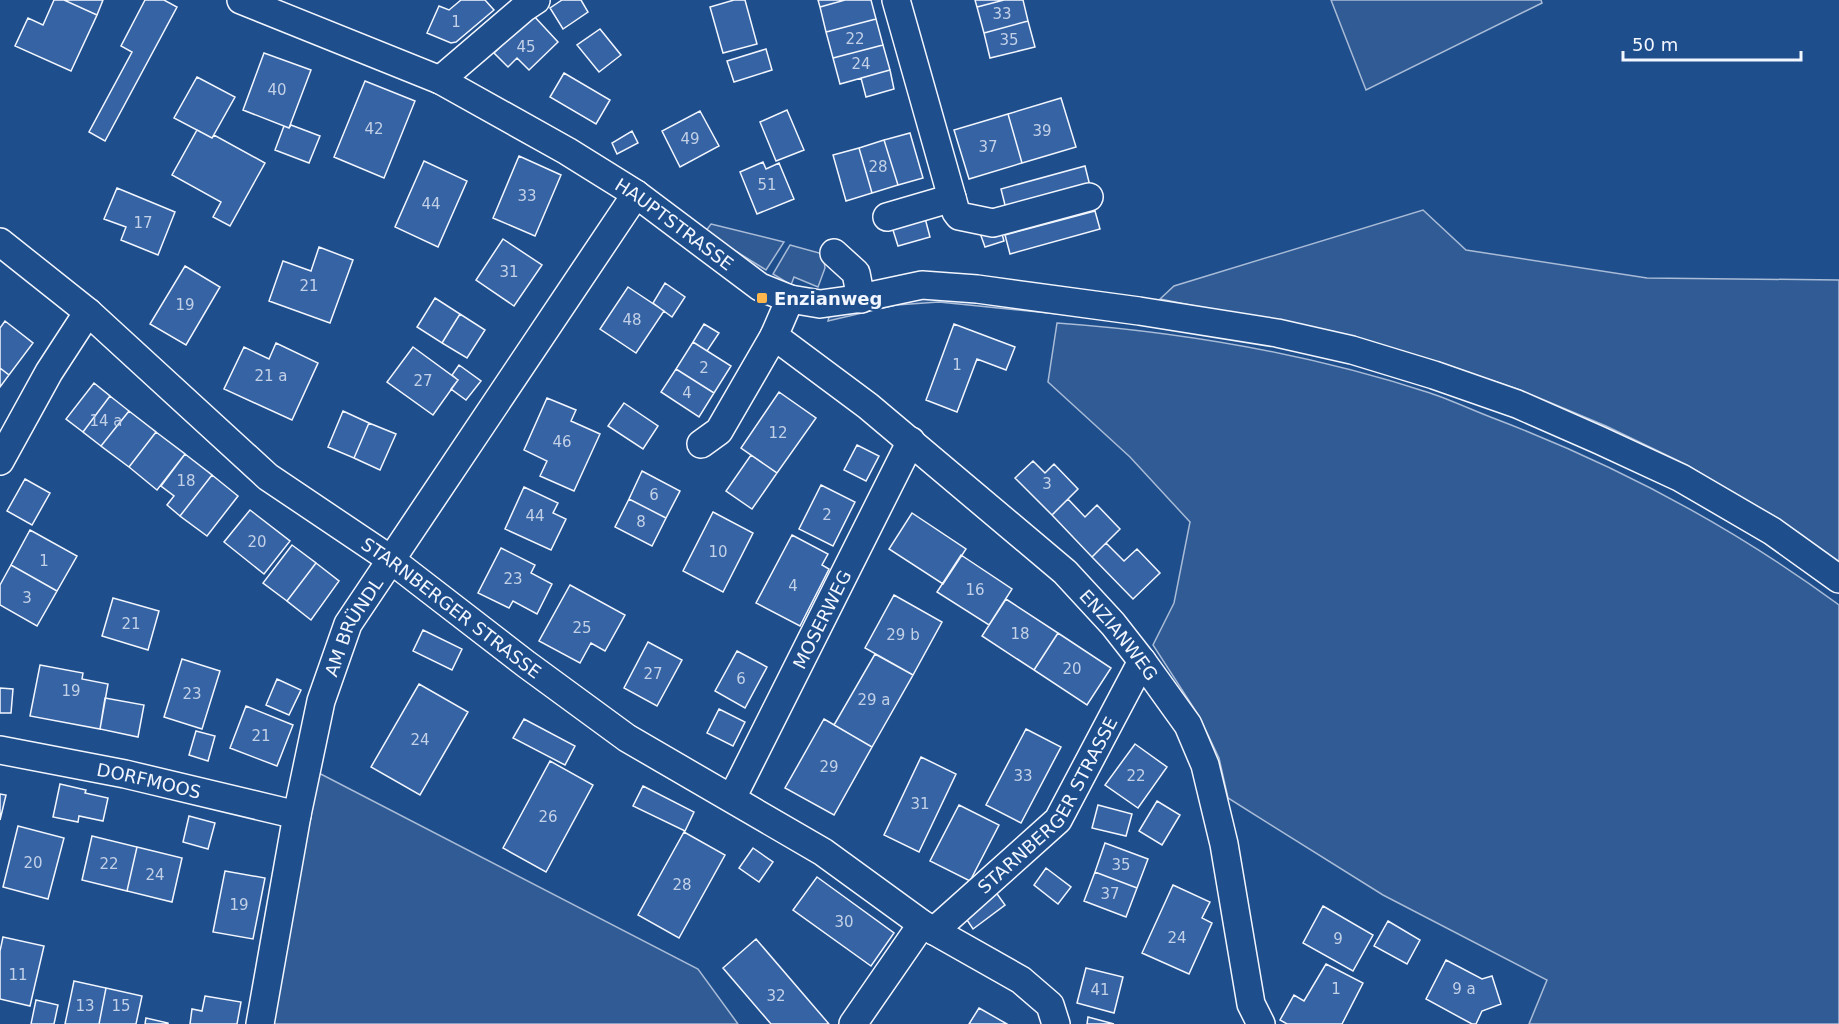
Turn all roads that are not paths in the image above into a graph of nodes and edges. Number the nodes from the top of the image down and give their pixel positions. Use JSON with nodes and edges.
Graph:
{"nodes":[{"id":1,"x":241,"y":0,"type":"edge"},
{"id":2,"x":536,"y":0,"type":"edge"},
{"id":3,"x":896,"y":0,"type":"edge"},
{"id":4,"x":440,"y":80,"type":"junction"},
{"id":5,"x":636,"y":194,"type":"junction"},
{"id":6,"x":1089,"y":197,"type":"dead end"},
{"id":7,"x":952,"y":198,"type":"junction"},
{"id":8,"x":886,"y":217,"type":"dead end"},
{"id":9,"x":0,"y":242,"type":"edge"},
{"id":10,"x":834,"y":253,"type":"dead end"},
{"id":11,"x":790,"y":299,"type":"junction"},
{"id":12,"x":861,"y":299,"type":"junction"},
{"id":13,"x":88,"y":312,"type":"junction"},
{"id":14,"x":774,"y":336,"type":"junction"},
{"id":15,"x":911,"y":441,"type":"junction"},
{"id":16,"x":701,"y":444,"type":"dead end"},
{"id":17,"x":0,"y":461,"type":"edge"},
{"id":18,"x":390,"y":559,"type":"junction"},
{"id":19,"x":1839,"y":579,"type":"edge"},
{"id":20,"x":1142,"y":661,"type":"junction"},
{"id":21,"x":0,"y":750,"type":"edge"},
{"id":22,"x":732,"y":798,"type":"junction"},
{"id":23,"x":297,"y":815,"type":"junction"},
{"id":24,"x":928,"y":928,"type":"junction"},
{"id":25,"x":260,"y":1024,"type":"edge"},
{"id":26,"x":853,"y":1024,"type":"edge"},
{"id":27,"x":1056,"y":1024,"type":"edge"},
{"id":28,"x":1261,"y":1024,"type":"edge"}],
"edges":[{"from":1,"to":4,"type":"street","name":"HAUPTSTRASSE"},
{"from":2,"to":4,"type":"street"},
{"from":3,"to":7,"type":"street"},
{"from":4,"to":5,"type":"street","name":"HAUPTSTRASSE"},
{"from":5,"to":11,"type":"street","name":"HAUPTSTRASSE"},
{"from":5,"to":18,"type":"street","name":"AM BRÜNDL"},
{"from":6,"to":7,"type":"street"},
{"from":7,"to":8,"type":"street"},
{"from":9,"to":13,"type":"street","name":"STARNBERGER STRASSE"},
{"from":10,"to":12,"type":"street"},
{"from":11,"to":12,"type":"street","name":"HAUPTSTRASSE"},
{"from":11,"to":14,"type":"street"},
{"from":12,"to":19,"type":"street","name":"HAUPTSTRASSE"},
{"from":13,"to":17,"type":"street"},
{"from":13,"to":18,"type":"street","name":"STARNBERGER STRASSE"},
{"from":14,"to":15,"type":"street","name":"ENZIANWEG"},
{"from":14,"to":16,"type":"street"},
{"from":15,"to":20,"type":"street","name":"ENZIANWEG"},
{"from":15,"to":22,"type":"street","name":"MOSERWEG"},
{"from":18,"to":22,"type":"street","name":"STARNBERGER STRASSE"},
{"from":18,"to":23,"type":"street","name":"AM BRÜNDL"},
{"from":20,"to":24,"type":"street","name":"STARNBERGER STRASSE"},
{"from":20,"to":28,"type":"street","name":"ENZIANWEG"},
{"from":21,"to":23,"type":"street","name":"DORFMOOS"},
{"from":22,"to":24,"type":"street","name":"STARNBERGER STRASSE"},
{"from":23,"to":25,"type":"street","name":"AM BRÜNDL"},
{"from":24,"to":26,"type":"street"},
{"from":24,"to":27,"type":"street","name":"STARNBERGER STRASSE"}]}
